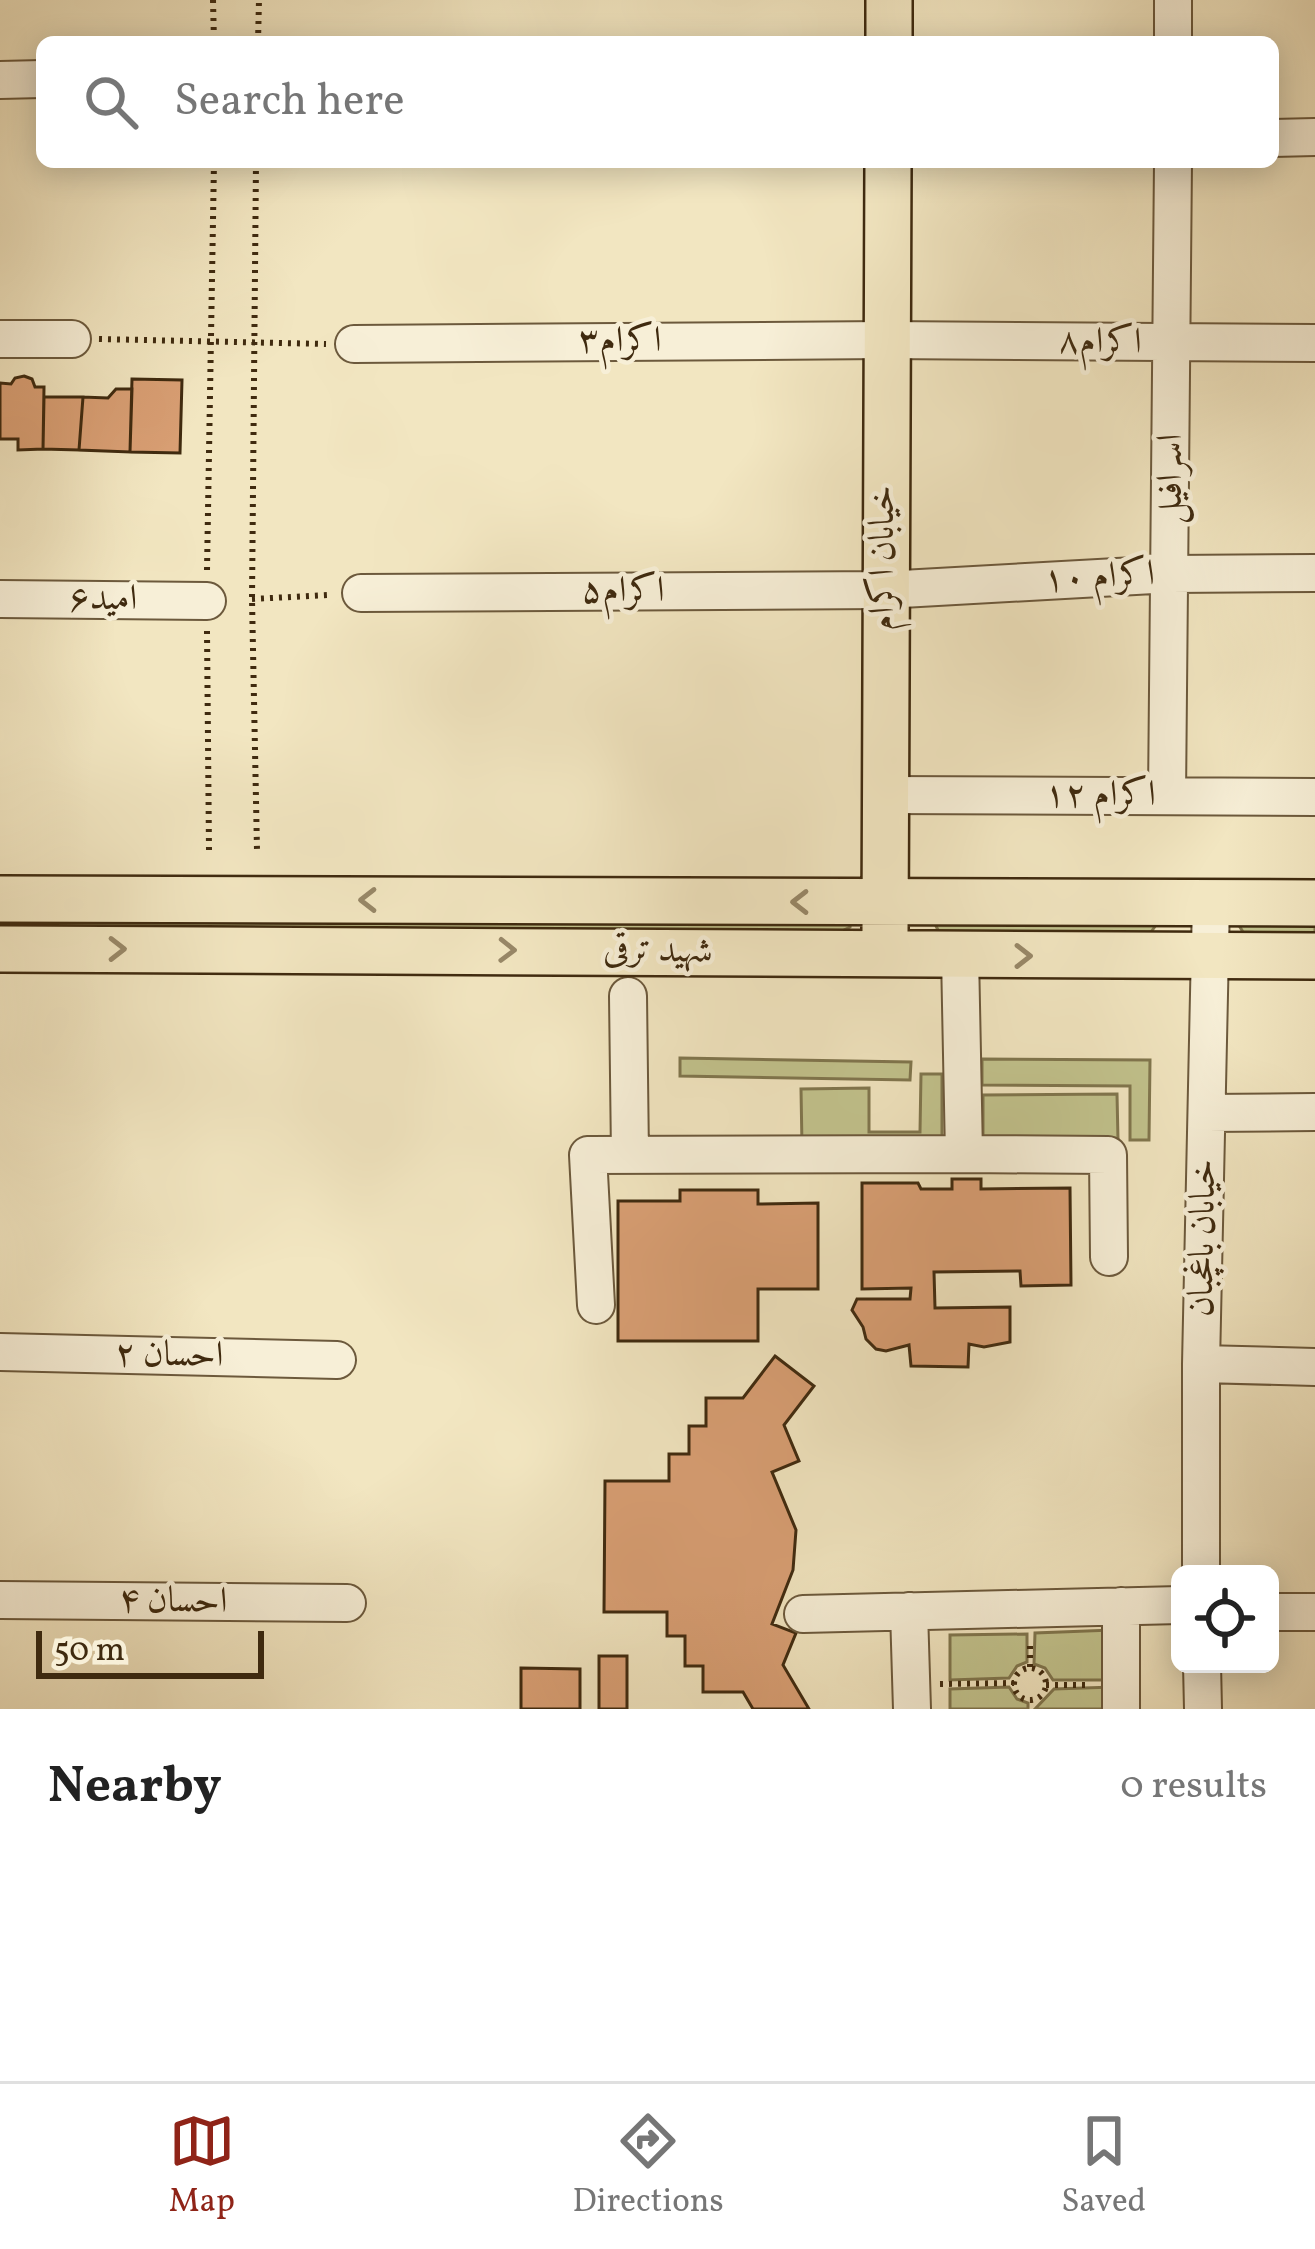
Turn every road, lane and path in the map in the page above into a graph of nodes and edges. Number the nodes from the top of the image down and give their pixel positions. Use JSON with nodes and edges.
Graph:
{"nodes":[{"id":1,"x":213,"y":0,"type":"edge"},
{"id":2,"x":259,"y":0,"type":"edge"},
{"id":3,"x":889,"y":0,"type":"edge"},
{"id":4,"x":1173,"y":0,"type":"edge"},
{"id":5,"x":214,"y":36,"type":"edge"},
{"id":6,"x":258,"y":36,"type":"edge"},
{"id":7,"x":889,"y":36,"type":"edge"},
{"id":8,"x":1173,"y":36,"type":"edge"},
{"id":9,"x":36,"y":79,"type":"edge"},
{"id":10,"x":0,"y":80,"type":"edge"},
{"id":11,"x":1315,"y":137,"type":"edge"},
{"id":12,"x":1279,"y":138,"type":"edge"},
{"id":13,"x":214,"y":168,"type":"edge"},
{"id":14,"x":256,"y":168,"type":"edge"},
{"id":15,"x":888,"y":168,"type":"edge"},
{"id":16,"x":1173,"y":168,"type":"edge"},
{"id":17,"x":0,"y":338,"type":"edge"},
{"id":18,"x":72,"y":339,"type":"joint"},
{"id":19,"x":885,"y":340,"type":"junction"},
{"id":20,"x":212,"y":342,"type":"junction"},
{"id":21,"x":255,"y":343,"type":"junction"},
{"id":22,"x":1315,"y":343,"type":"edge"},
{"id":23,"x":354,"y":344,"type":"joint"},
{"id":24,"x":1172,"y":344,"type":"junction"},
{"id":25,"x":1315,"y":573,"type":"edge"},
{"id":26,"x":1172,"y":574,"type":"junction"},
{"id":27,"x":884,"y":590,"type":"junction"},
{"id":28,"x":361,"y":593,"type":"joint"},
{"id":29,"x":0,"y":599,"type":"edge"},
{"id":30,"x":251,"y":599,"type":"junction"},
{"id":31,"x":207,"y":601,"type":"junction"},
{"id":32,"x":885,"y":795,"type":"junction"},
{"id":33,"x":1167,"y":796,"type":"junction"},
{"id":34,"x":1315,"y":797,"type":"edge"},
{"id":35,"x":209,"y":850,"type":"dead end"},
{"id":36,"x":257,"y":850,"type":"dead end"},
{"id":37,"x":0,"y":899,"type":"edge"},
{"id":38,"x":885,"y":902,"type":"junction"},
{"id":39,"x":1211,"y":902,"type":"junction"},
{"id":40,"x":1315,"y":903,"type":"edge"},
{"id":41,"x":0,"y":949,"type":"edge"},
{"id":42,"x":885,"y":954,"type":"junction"},
{"id":43,"x":960,"y":955,"type":"junction"},
{"id":44,"x":1315,"y":956,"type":"edge"},
{"id":45,"x":1211,"y":957,"type":"junction"},
{"id":46,"x":628,"y":996,"type":"dead end"},
{"id":47,"x":1315,"y":1112,"type":"edge"},
{"id":48,"x":1208,"y":1113,"type":"junction"},
{"id":49,"x":964,"y":1154,"type":"junction"},
{"id":50,"x":630,"y":1155,"type":"junction"},
{"id":51,"x":1109,"y":1257,"type":"dead end"},
{"id":52,"x":596,"y":1305,"type":"dead end"},
{"id":53,"x":0,"y":1352,"type":"edge"},
{"id":54,"x":338,"y":1360,"type":"dead end"},
{"id":55,"x":1201,"y":1364,"type":"junction"},
{"id":56,"x":1315,"y":1366,"type":"edge"},
{"id":57,"x":1202,"y":1565,"type":"edge"},
{"id":58,"x":0,"y":1600,"type":"edge"},
{"id":59,"x":346,"y":1604,"type":"dead end"},
{"id":60,"x":1171,"y":1605,"type":"edge"},
{"id":61,"x":1121,"y":1606,"type":"junction"},
{"id":62,"x":909,"y":1611,"type":"junction"},
{"id":63,"x":1279,"y":1612,"type":"edge"},
{"id":64,"x":1315,"y":1612,"type":"edge"},
{"id":65,"x":802,"y":1614,"type":"dead end"},
{"id":66,"x":1202,"y":1673,"type":"edge"},
{"id":67,"x":1014,"y":1684,"type":"junction"},
{"id":68,"x":1046,"y":1685,"type":"junction"},
{"id":69,"x":912,"y":1696,"type":"edge"},
{"id":70,"x":1121,"y":1697,"type":"edge"},
{"id":71,"x":1031,"y":1704,"type":"edge"},
{"id":72,"x":1203,"y":1709,"type":"edge"}],
"edges":[{"from":1,"to":5,"type":"path"},
{"from":2,"to":6,"type":"path"},
{"from":3,"to":7,"type":"main road"},
{"from":4,"to":8,"type":"street"},
{"from":9,"to":10,"type":"street"},
{"from":11,"to":12,"type":"street"},
{"from":13,"to":20,"type":"path"},
{"from":14,"to":21,"type":"path"},
{"from":15,"to":19,"type":"main road","name":"خیابان اکرام"},
{"from":16,"to":24,"type":"street","name":"اسرافیل"},
{"from":17,"to":18,"type":"street"},
{"from":18,"to":20,"type":"path"},
{"from":19,"to":23,"type":"street","name":"اکرام۳"},
{"from":19,"to":24,"type":"street","name":"اکرام۸"},
{"from":19,"to":27,"type":"main road","name":"خیابان اکرام"},
{"from":20,"to":21,"type":"path"},
{"from":20,"to":31,"type":"path"},
{"from":21,"to":23,"type":"path"},
{"from":21,"to":30,"type":"path"},
{"from":22,"to":24,"type":"street","name":"اکرام۸"},
{"from":24,"to":26,"type":"street","name":"اسرافیل"},
{"from":25,"to":26,"type":"street","name":"اکرام ۱۰"},
{"from":26,"to":27,"type":"street","name":"اکرام ۱۰"},
{"from":26,"to":33,"type":"street","name":"اسرافیل"},
{"from":27,"to":28,"type":"street","name":"اکرام۵"},
{"from":27,"to":32,"type":"main road","name":"خیابان اکرام"},
{"from":28,"to":30,"type":"path"},
{"from":29,"to":31,"type":"street","name":"امید۶"},
{"from":30,"to":36,"type":"path"},
{"from":31,"to":35,"type":"path"},
{"from":32,"to":33,"type":"street","name":"اکرام ۱۲"},
{"from":32,"to":38,"type":"main road","name":"خیابان اکرام"},
{"from":33,"to":34,"type":"street","name":"اکرام ۱۲"},
{"from":38,"to":37,"type":"main road","name":"شهید ترقی","one_way":true},
{"from":38,"to":39,"type":"main road","name":"شهید ترقی"},
{"from":38,"to":42,"type":"main road","name":"خیابان اکرام"},
{"from":39,"to":40,"type":"main road","name":"شهید ترقی"},
{"from":39,"to":45,"type":"street","name":"خیابان باغچبان"},
{"from":41,"to":42,"type":"main road","name":"شهید ترقی","one_way":true},
{"from":42,"to":43,"type":"main road","name":"شهید ترقی"},
{"from":43,"to":45,"type":"main road","name":"شهید ترقی","one_way":true},
{"from":43,"to":49,"type":"street"},
{"from":44,"to":45,"type":"main road","name":"شهید ترقی"},
{"from":45,"to":48,"type":"street","name":"خیابان باغچبان"},
{"from":46,"to":50,"type":"street"},
{"from":47,"to":48,"type":"street"},
{"from":48,"to":55,"type":"street","name":"خیابان باغچبان"},
{"from":49,"to":50,"type":"street"},
{"from":49,"to":51,"type":"street"},
{"from":50,"to":52,"type":"street"},
{"from":53,"to":54,"type":"street","name":"احسان ۲"},
{"from":55,"to":56,"type":"street"},
{"from":55,"to":57,"type":"street","name":"خیابان باغچبان"},
{"from":58,"to":59,"type":"street","name":"احسان ۴"},
{"from":60,"to":61,"type":"street"},
{"from":61,"to":62,"type":"street"},
{"from":61,"to":70,"type":"street"},
{"from":62,"to":65,"type":"street"},
{"from":62,"to":69,"type":"street"},
{"from":63,"to":64,"type":"street"},
{"from":66,"to":72,"type":"street"},
{"from":67,"to":68,"type":"path"},
{"from":67,"to":69,"type":"path"},
{"from":67,"to":71,"type":"path"},
{"from":68,"to":70,"type":"path"},
{"from":68,"to":71,"type":"path"}]}
